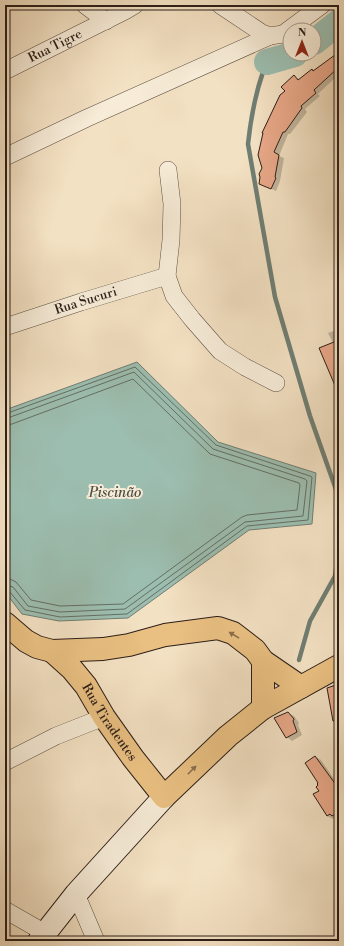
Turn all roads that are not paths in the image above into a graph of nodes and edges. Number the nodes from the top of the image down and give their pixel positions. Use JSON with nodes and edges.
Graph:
{"nodes":[{"id":1,"x":85,"y":5,"type":"edge"},
{"id":2,"x":135,"y":5,"type":"edge"},
{"id":3,"x":220,"y":5,"type":"edge"},
{"id":4,"x":322,"y":5,"type":"edge"},
{"id":5,"x":106,"y":21,"type":"junction"},
{"id":6,"x":270,"y":36,"type":"junction"},
{"id":7,"x":5,"y":71,"type":"edge"},
{"id":8,"x":5,"y":158,"type":"edge"},
{"id":9,"x":168,"y":170,"type":"dead end"},
{"id":10,"x":167,"y":276,"type":"junction"},
{"id":11,"x":5,"y":327,"type":"edge"},
{"id":12,"x":276,"y":384,"type":"dead end"},
{"id":13,"x":5,"y":623,"type":"edge"},
{"id":14,"x":103,"y":650,"type":"junction"},
{"id":15,"x":52,"y":651,"type":"junction"},
{"id":16,"x":263,"y":661,"type":"junction"},
{"id":17,"x":339,"y":666,"type":"edge"},
{"id":18,"x":81,"y":680,"type":"junction"},
{"id":19,"x":301,"y":687,"type":"junction"},
{"id":20,"x":263,"y":708,"type":"junction"},
{"id":21,"x":104,"y":717,"type":"junction"},
{"id":22,"x":5,"y":762,"type":"edge"},
{"id":23,"x":164,"y":797,"type":"junction"},
{"id":24,"x":76,"y":894,"type":"junction"},
{"id":25,"x":5,"y":910,"type":"edge"},
{"id":26,"x":42,"y":937,"type":"edge"},
{"id":27,"x":96,"y":941,"type":"edge"}],
"edges":[{"from":1,"to":5,"type":"street"},
{"from":2,"to":5,"type":"street","name":"Rua Tigre"},
{"from":3,"to":6,"type":"street"},
{"from":4,"to":6,"type":"street"},
{"from":5,"to":7,"type":"street","name":"Rua Tigre"},
{"from":6,"to":8,"type":"street"},
{"from":9,"to":10,"type":"street"},
{"from":10,"to":11,"type":"street","name":"Rua Sucuri"},
{"from":10,"to":12,"type":"street"},
{"from":13,"to":15,"type":"main road"},
{"from":14,"to":15,"type":"main road"},
{"from":16,"to":14,"type":"main road","one_way":true},
{"from":14,"to":18,"type":"main road"},
{"from":15,"to":18,"type":"main road","name":"Rua Tiradentes"},
{"from":16,"to":19,"type":"main road"},
{"from":16,"to":20,"type":"main road"},
{"from":17,"to":19,"type":"main road"},
{"from":18,"to":21,"type":"main road","name":"Rua Tiradentes"},
{"from":19,"to":20,"type":"main road"},
{"from":23,"to":20,"type":"main road","one_way":true},
{"from":21,"to":22,"type":"street"},
{"from":21,"to":23,"type":"main road","name":"Rua Tiradentes"},
{"from":23,"to":24,"type":"main road"},
{"from":24,"to":26,"type":"main road"},
{"from":24,"to":27,"type":"street"},
{"from":25,"to":26,"type":"street"}]}
